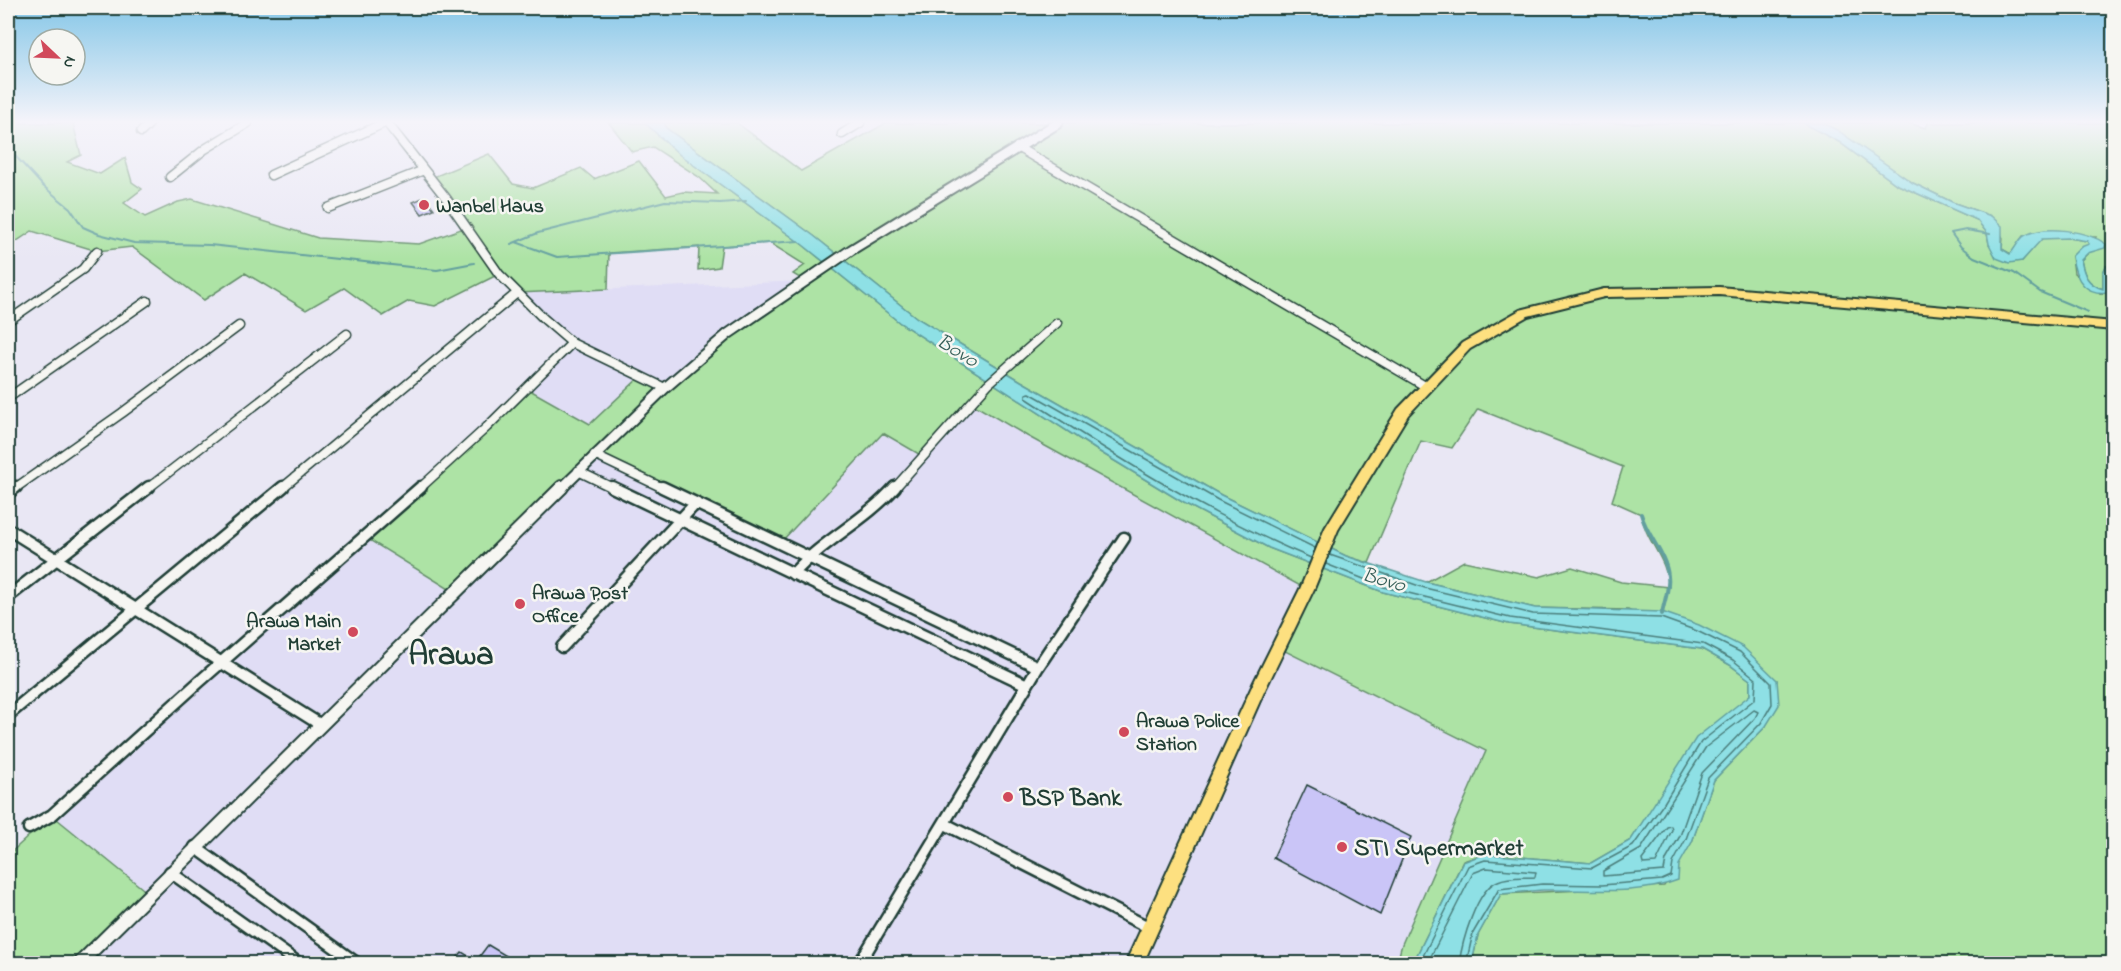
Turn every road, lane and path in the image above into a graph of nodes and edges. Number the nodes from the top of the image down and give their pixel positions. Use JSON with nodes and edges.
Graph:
{"nodes":[{"id":1,"x":181,"y":168,"type":"edge"},
{"id":2,"x":286,"y":168,"type":"edge"},
{"id":3,"x":422,"y":168,"type":"edge"},
{"id":4,"x":983,"y":168,"type":"edge"},
{"id":5,"x":1053,"y":168,"type":"edge"},
{"id":6,"x":424,"y":171,"type":"junction"},
{"id":7,"x":271,"y":175,"type":"dead end"},
{"id":8,"x":170,"y":177,"type":"dead end"},
{"id":9,"x":328,"y":208,"type":"dead end"},
{"id":10,"x":98,"y":251,"type":"dead end"},
{"id":11,"x":518,"y":293,"type":"junction"},
{"id":12,"x":147,"y":301,"type":"dead end"},
{"id":13,"x":8,"y":321,"type":"edge"},
{"id":14,"x":1057,"y":323,"type":"dead end"},
{"id":15,"x":239,"y":326,"type":"dead end"},
{"id":16,"x":2114,"y":326,"type":"edge"},
{"id":17,"x":348,"y":334,"type":"dead end"},
{"id":18,"x":572,"y":343,"type":"junction"},
{"id":19,"x":1425,"y":387,"type":"junction"},
{"id":20,"x":665,"y":388,"type":"junction"},
{"id":21,"x":8,"y":398,"type":"edge"},
{"id":22,"x":594,"y":455,"type":"junction"},
{"id":23,"x":578,"y":471,"type":"junction"},
{"id":24,"x":8,"y":493,"type":"edge"},
{"id":25,"x":695,"y":504,"type":"junction"},
{"id":26,"x":680,"y":519,"type":"junction"},
{"id":27,"x":8,"y":529,"type":"edge"},
{"id":28,"x":1124,"y":538,"type":"dead end"},
{"id":29,"x":808,"y":557,"type":"junction"},
{"id":30,"x":56,"y":559,"type":"junction"},
{"id":31,"x":793,"y":574,"type":"junction"},
{"id":32,"x":8,"y":597,"type":"edge"},
{"id":33,"x":136,"y":609,"type":"junction"},
{"id":34,"x":562,"y":647,"type":"dead end"},
{"id":35,"x":220,"y":662,"type":"junction"},
{"id":36,"x":1038,"y":667,"type":"junction"},
{"id":37,"x":1027,"y":685,"type":"junction"},
{"id":38,"x":8,"y":715,"type":"edge"},
{"id":39,"x":321,"y":725,"type":"junction"},
{"id":40,"x":945,"y":824,"type":"junction"},
{"id":41,"x":29,"y":828,"type":"dead end"},
{"id":42,"x":195,"y":847,"type":"junction"},
{"id":43,"x":170,"y":872,"type":"junction"},
{"id":44,"x":1150,"y":928,"type":"junction"},
{"id":45,"x":79,"y":963,"type":"edge"},
{"id":46,"x":300,"y":963,"type":"edge"},
{"id":47,"x":358,"y":963,"type":"edge"},
{"id":48,"x":859,"y":963,"type":"edge"},
{"id":49,"x":1134,"y":963,"type":"edge"}],
"edges":[{"from":1,"to":8,"type":"street"},
{"from":2,"to":7,"type":"street"},
{"from":3,"to":6,"type":"street"},
{"from":4,"to":20,"type":"street"},
{"from":5,"to":19,"type":"street"},
{"from":6,"to":9,"type":"street"},
{"from":6,"to":11,"type":"street"},
{"from":10,"to":13,"type":"street"},
{"from":11,"to":18,"type":"street"},
{"from":11,"to":33,"type":"street"},
{"from":12,"to":21,"type":"street"},
{"from":14,"to":29,"type":"street"},
{"from":15,"to":24,"type":"street"},
{"from":16,"to":19,"type":"main road"},
{"from":17,"to":30,"type":"street"},
{"from":18,"to":20,"type":"street"},
{"from":18,"to":35,"type":"street"},
{"from":19,"to":44,"type":"main road"},
{"from":20,"to":22,"type":"street"},
{"from":22,"to":23,"type":"street"},
{"from":22,"to":25,"type":"street"},
{"from":23,"to":26,"type":"street"},
{"from":23,"to":39,"type":"street"},
{"from":25,"to":26,"type":"street"},
{"from":25,"to":29,"type":"street"},
{"from":26,"to":31,"type":"street"},
{"from":26,"to":34,"type":"street"},
{"from":27,"to":30,"type":"street"},
{"from":28,"to":36,"type":"street"},
{"from":29,"to":31,"type":"street"},
{"from":29,"to":36,"type":"street"},
{"from":30,"to":32,"type":"street"},
{"from":30,"to":33,"type":"street"},
{"from":31,"to":37,"type":"street"},
{"from":33,"to":35,"type":"street"},
{"from":33,"to":38,"type":"street"},
{"from":35,"to":39,"type":"street"},
{"from":35,"to":41,"type":"street"},
{"from":36,"to":37,"type":"street"},
{"from":37,"to":40,"type":"street"},
{"from":39,"to":42,"type":"street"},
{"from":40,"to":44,"type":"street"},
{"from":40,"to":48,"type":"street"},
{"from":42,"to":43,"type":"street"},
{"from":42,"to":47,"type":"street"},
{"from":43,"to":45,"type":"street"},
{"from":43,"to":46,"type":"street"},
{"from":44,"to":49,"type":"main road"}]}
